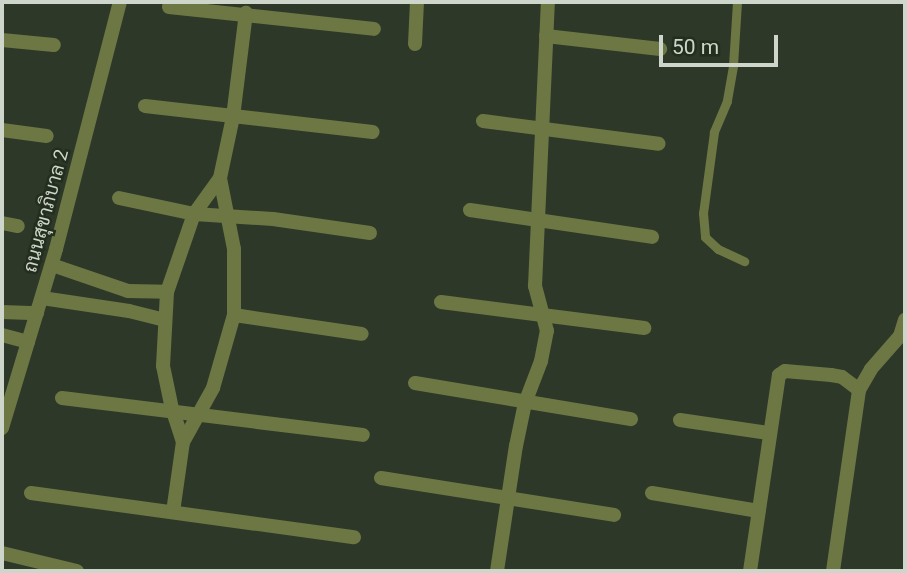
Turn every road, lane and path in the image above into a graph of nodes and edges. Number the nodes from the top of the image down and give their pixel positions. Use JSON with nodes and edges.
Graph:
{"nodes":[{"id":1,"x":120,"y":2,"type":"edge"},
{"id":2,"x":417,"y":2,"type":"edge"},
{"id":3,"x":548,"y":2,"type":"edge"},
{"id":4,"x":737,"y":2,"type":"edge"},
{"id":5,"x":169,"y":7,"type":"dead end"},
{"id":6,"x":246,"y":13,"type":"junction"},
{"id":7,"x":374,"y":29,"type":"dead end"},
{"id":8,"x":546,"y":36,"type":"junction"},
{"id":9,"x":2,"y":40,"type":"edge"},
{"id":10,"x":415,"y":44,"type":"dead end"},
{"id":11,"x":54,"y":45,"type":"dead end"},
{"id":12,"x":660,"y":49,"type":"dead end"},
{"id":13,"x":145,"y":106,"type":"dead end"},
{"id":14,"x":233,"y":117,"type":"junction"},
{"id":15,"x":483,"y":121,"type":"dead end"},
{"id":16,"x":540,"y":128,"type":"junction"},
{"id":17,"x":2,"y":130,"type":"edge"},
{"id":18,"x":373,"y":132,"type":"dead end"},
{"id":19,"x":47,"y":136,"type":"dead end"},
{"id":20,"x":659,"y":144,"type":"dead end"},
{"id":21,"x":220,"y":178,"type":"junction"},
{"id":22,"x":119,"y":198,"type":"dead end"},
{"id":23,"x":470,"y":210,"type":"dead end"},
{"id":24,"x":194,"y":214,"type":"junction"},
{"id":25,"x":229,"y":216,"type":"junction"},
{"id":26,"x":537,"y":221,"type":"junction"},
{"id":27,"x":2,"y":223,"type":"edge"},
{"id":28,"x":18,"y":226,"type":"dead end"},
{"id":29,"x":370,"y":233,"type":"dead end"},
{"id":30,"x":652,"y":237,"type":"dead end"},
{"id":31,"x":744,"y":261,"type":"dead end"},
{"id":32,"x":52,"y":265,"type":"junction"},
{"id":33,"x":167,"y":292,"type":"junction"},
{"id":34,"x":42,"y":298,"type":"junction"},
{"id":35,"x":441,"y":302,"type":"dead end"},
{"id":36,"x":2,"y":312,"type":"edge"},
{"id":37,"x":37,"y":313,"type":"junction"},
{"id":38,"x":541,"y":313,"type":"junction"},
{"id":39,"x":234,"y":315,"type":"junction"},
{"id":40,"x":164,"y":320,"type":"junction"},
{"id":41,"x":905,"y":320,"type":"edge"},
{"id":42,"x":644,"y":328,"type":"dead end"},
{"id":43,"x":362,"y":334,"type":"dead end"},
{"id":44,"x":2,"y":335,"type":"edge"},
{"id":45,"x":28,"y":342,"type":"junction"},
{"id":46,"x":415,"y":383,"type":"dead end"},
{"id":47,"x":859,"y":390,"type":"junction"},
{"id":48,"x":62,"y":398,"type":"dead end"},
{"id":49,"x":526,"y":402,"type":"junction"},
{"id":50,"x":172,"y":409,"type":"junction"},
{"id":51,"x":201,"y":413,"type":"junction"},
{"id":52,"x":631,"y":419,"type":"dead end"},
{"id":53,"x":680,"y":420,"type":"dead end"},
{"id":54,"x":2,"y":428,"type":"edge"},
{"id":55,"x":768,"y":433,"type":"junction"},
{"id":56,"x":363,"y":435,"type":"dead end"},
{"id":57,"x":183,"y":442,"type":"junction"},
{"id":58,"x":381,"y":478,"type":"dead end"},
{"id":59,"x":31,"y":493,"type":"dead end"},
{"id":60,"x":652,"y":493,"type":"dead end"},
{"id":61,"x":507,"y":499,"type":"junction"},
{"id":62,"x":758,"y":511,"type":"junction"},
{"id":63,"x":173,"y":512,"type":"junction"},
{"id":64,"x":614,"y":514,"type":"dead end"},
{"id":65,"x":354,"y":537,"type":"dead end"},
{"id":66,"x":2,"y":553,"type":"edge"},
{"id":67,"x":77,"y":571,"type":"edge"},
{"id":68,"x":498,"y":571,"type":"edge"},
{"id":69,"x":750,"y":571,"type":"edge"},
{"id":70,"x":833,"y":571,"type":"edge"}],
"edges":[{"from":1,"to":32,"type":"street","name":"ถนนสุขาภิบาล 2"},
{"from":2,"to":10,"type":"street"},
{"from":3,"to":8,"type":"street"},
{"from":4,"to":31,"type":"lane"},
{"from":5,"to":6,"type":"street"},
{"from":6,"to":7,"type":"street"},
{"from":6,"to":14,"type":"street"},
{"from":8,"to":12,"type":"street"},
{"from":8,"to":16,"type":"street"},
{"from":9,"to":11,"type":"street"},
{"from":13,"to":14,"type":"street"},
{"from":14,"to":18,"type":"street"},
{"from":14,"to":21,"type":"street"},
{"from":15,"to":16,"type":"street"},
{"from":16,"to":20,"type":"street"},
{"from":16,"to":26,"type":"street"},
{"from":17,"to":19,"type":"street"},
{"from":21,"to":24,"type":"street"},
{"from":21,"to":25,"type":"street"},
{"from":22,"to":24,"type":"street"},
{"from":23,"to":26,"type":"street"},
{"from":24,"to":25,"type":"street"},
{"from":24,"to":33,"type":"street"},
{"from":25,"to":29,"type":"street"},
{"from":25,"to":39,"type":"street"},
{"from":26,"to":30,"type":"street"},
{"from":26,"to":38,"type":"street"},
{"from":27,"to":28,"type":"street"},
{"from":32,"to":33,"type":"street"},
{"from":32,"to":34,"type":"street","name":"ถนนสุขาภิบาล 2"},
{"from":33,"to":40,"type":"street"},
{"from":34,"to":37,"type":"street","name":"ถนนสุขาภิบาล 2"},
{"from":34,"to":40,"type":"street"},
{"from":35,"to":38,"type":"street"},
{"from":36,"to":37,"type":"street"},
{"from":37,"to":45,"type":"street","name":"ถนนสุขาภิบาล 2"},
{"from":38,"to":42,"type":"street"},
{"from":38,"to":49,"type":"street"},
{"from":39,"to":43,"type":"street"},
{"from":39,"to":51,"type":"street"},
{"from":40,"to":50,"type":"street"},
{"from":41,"to":47,"type":"street"},
{"from":44,"to":45,"type":"street"},
{"from":45,"to":54,"type":"street","name":"ถนนสุขาภิบาล 2"},
{"from":46,"to":49,"type":"street"},
{"from":47,"to":55,"type":"street"},
{"from":47,"to":70,"type":"street"},
{"from":48,"to":50,"type":"street"},
{"from":49,"to":52,"type":"street"},
{"from":49,"to":61,"type":"street"},
{"from":50,"to":51,"type":"street"},
{"from":50,"to":57,"type":"street"},
{"from":51,"to":56,"type":"street"},
{"from":51,"to":57,"type":"street"},
{"from":53,"to":55,"type":"street"},
{"from":55,"to":62,"type":"street"},
{"from":57,"to":63,"type":"street"},
{"from":58,"to":61,"type":"street"},
{"from":59,"to":63,"type":"street"},
{"from":60,"to":62,"type":"street"},
{"from":61,"to":64,"type":"street"},
{"from":61,"to":68,"type":"street"},
{"from":62,"to":69,"type":"street"},
{"from":63,"to":65,"type":"street"},
{"from":66,"to":67,"type":"street"}]}
